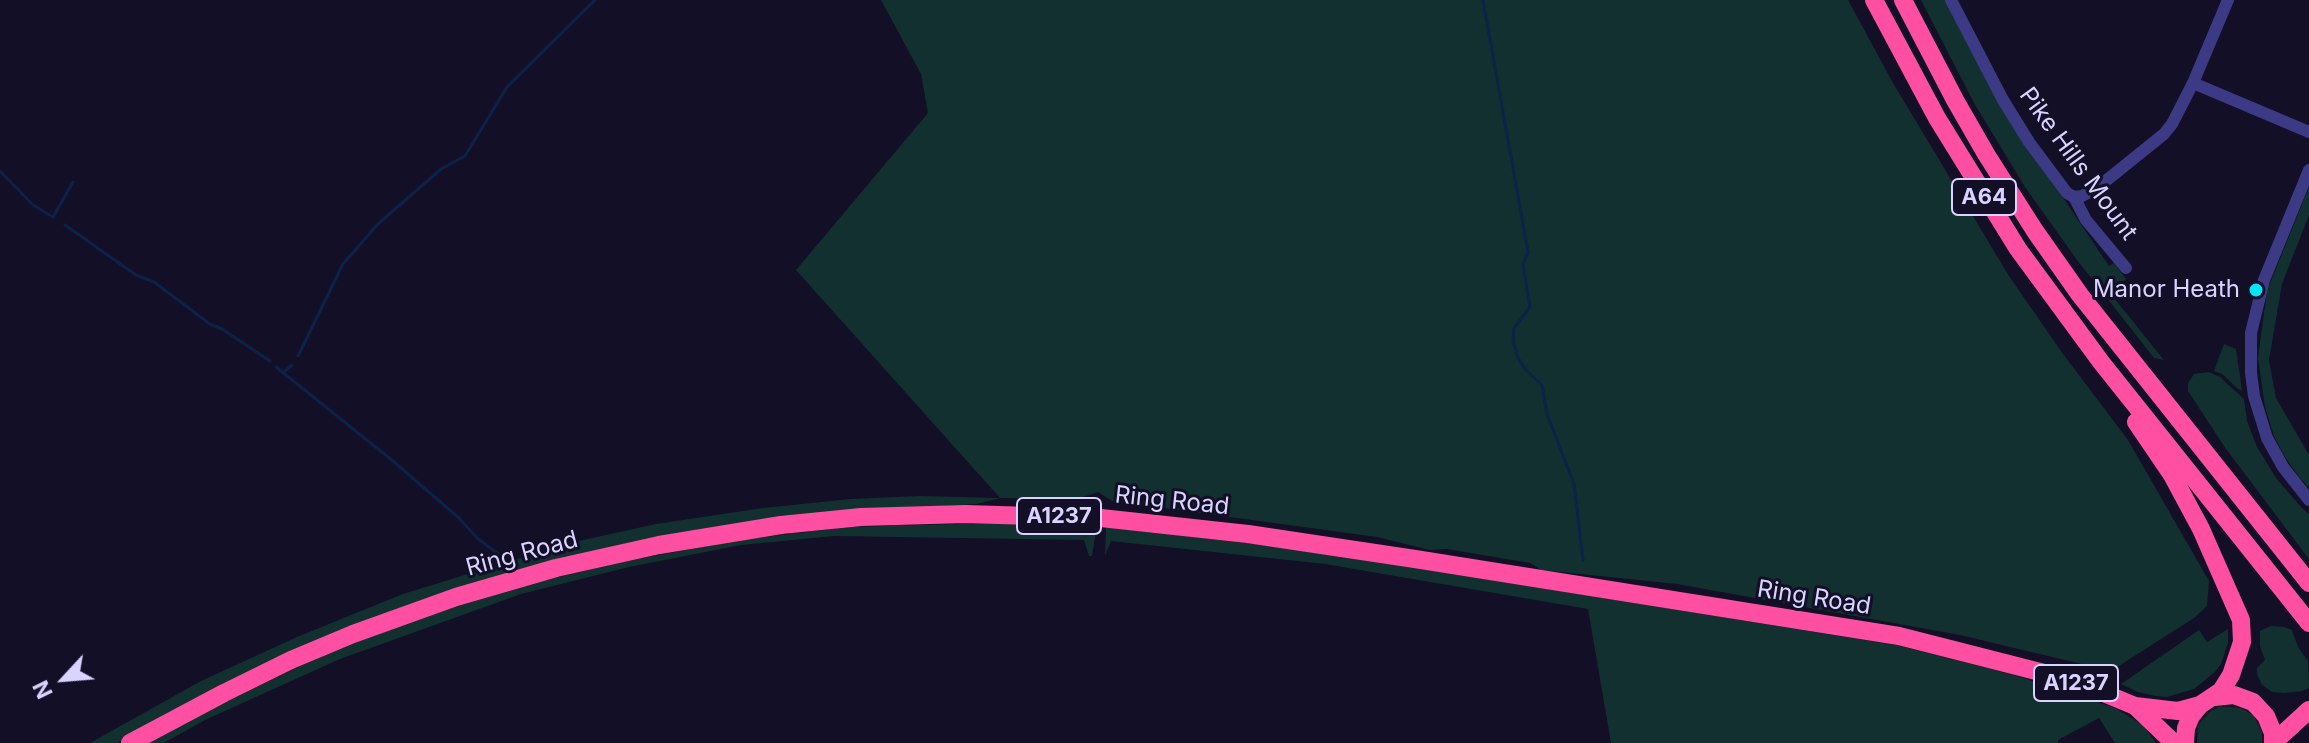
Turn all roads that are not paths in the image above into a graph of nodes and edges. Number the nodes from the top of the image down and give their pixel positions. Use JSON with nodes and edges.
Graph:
{"nodes":[{"id":1,"x":1874,"y":0,"type":"edge"},
{"id":2,"x":1903,"y":0,"type":"edge"},
{"id":3,"x":1951,"y":0,"type":"edge"},
{"id":4,"x":2228,"y":0,"type":"edge"},
{"id":5,"x":2193,"y":83,"type":"junction"},
{"id":6,"x":2309,"y":132,"type":"edge"},
{"id":7,"x":2309,"y":170,"type":"edge"},
{"id":8,"x":2074,"y":197,"type":"junction"},
{"id":9,"x":2126,"y":268,"type":"dead end"},
{"id":10,"x":2116,"y":380,"type":"junction"},
{"id":11,"x":2309,"y":500,"type":"edge"},
{"id":12,"x":2309,"y":583,"type":"edge"},
{"id":13,"x":2309,"y":623,"type":"edge"},
{"id":14,"x":2207,"y":701,"type":"junction"},
{"id":15,"x":2135,"y":706,"type":"junction"},
{"id":16,"x":2261,"y":708,"type":"junction"},
{"id":17,"x":2308,"y":710,"type":"edge"},
{"id":18,"x":130,"y":743,"type":"edge"},
{"id":19,"x":2174,"y":743,"type":"edge"},
{"id":20,"x":2185,"y":743,"type":"edge"},
{"id":21,"x":2273,"y":743,"type":"edge"}],
"edges":[{"from":1,"to":10,"type":"highway","number":"A64"},
{"from":2,"to":12,"type":"highway","number":"A64"},
{"from":3,"to":8,"type":"street","name":"Pike Hills Mount"},
{"from":4,"to":5,"type":"street"},
{"from":5,"to":6,"type":"street"},
{"from":5,"to":8,"type":"street"},
{"from":7,"to":11,"type":"street"},
{"from":8,"to":9,"type":"street","name":"Pike Hills Mount"},
{"from":10,"to":13,"type":"highway","number":"A64"},
{"from":10,"to":14,"type":"highway"},
{"from":14,"to":15,"type":"highway","name":"Ring Road","number":"A1237"},
{"from":14,"to":16,"type":"highway","name":"Ring Road"},
{"from":14,"to":20,"type":"highway"},
{"from":15,"to":18,"type":"highway","name":"Ring Road","number":"A1237"},
{"from":15,"to":19,"type":"highway","name":"Ring Road","number":"A1237"},
{"from":16,"to":17,"type":"highway","name":"Ring Road"},
{"from":16,"to":21,"type":"highway"},
{"from":17,"to":21,"type":"highway"}]}
